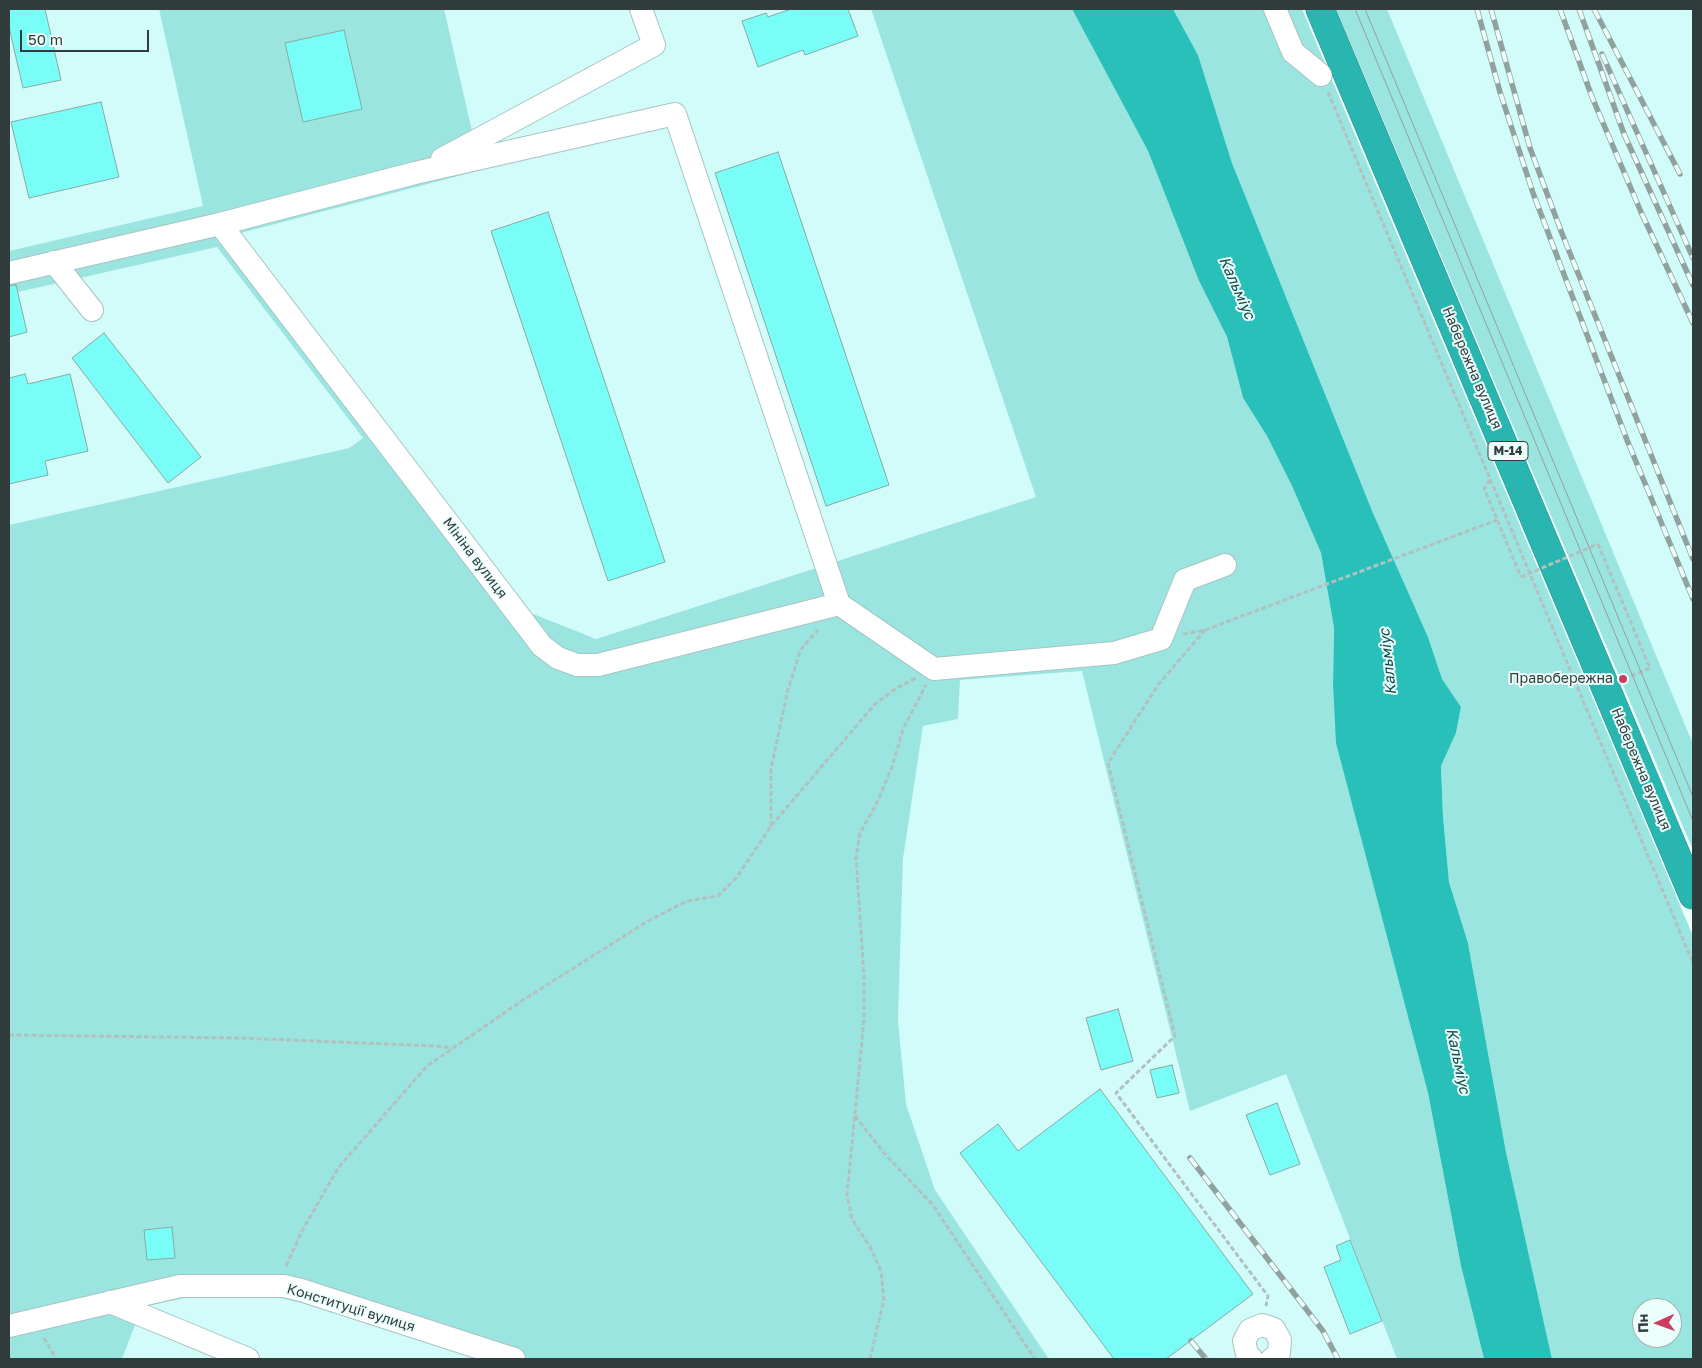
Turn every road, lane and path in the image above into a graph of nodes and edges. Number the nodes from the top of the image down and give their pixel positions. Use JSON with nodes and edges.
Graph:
{"nodes":[{"id":1,"x":642,"y":9,"type":"edge"},
{"id":2,"x":1275,"y":9,"type":"edge"},
{"id":3,"x":1320,"y":9,"type":"edge"},
{"id":4,"x":1321,"y":75,"type":"joint"},
{"id":5,"x":415,"y":173,"type":"junction"},
{"id":6,"x":220,"y":224,"type":"junction"},
{"id":7,"x":54,"y":262,"type":"junction"},
{"id":8,"x":9,"y":273,"type":"edge"},
{"id":9,"x":92,"y":310,"type":"dead end"},
{"id":10,"x":1490,"y":480,"type":"junction"},
{"id":11,"x":1497,"y":520,"type":"junction"},
{"id":12,"x":1224,"y":565,"type":"dead end"},
{"id":13,"x":839,"y":604,"type":"junction"},
{"id":14,"x":934,"y":669,"type":"junction"},
{"id":15,"x":1622,"y":679,"type":"dead end"},
{"id":16,"x":771,"y":826,"type":"junction"},
{"id":17,"x":1693,"y":895,"type":"edge"},
{"id":18,"x":1693,"y":963,"type":"edge"},
{"id":19,"x":9,"y":1035,"type":"edge"},
{"id":20,"x":452,"y":1048,"type":"junction"},
{"id":21,"x":855,"y":1116,"type":"junction"},
{"id":22,"x":284,"y":1286,"type":"junction"},
{"id":23,"x":110,"y":1302,"type":"junction"},
{"id":24,"x":1262,"y":1325,"type":"junction"},
{"id":25,"x":9,"y":1326,"type":"edge"},
{"id":26,"x":1242,"y":1355,"type":"edge"},
{"id":27,"x":248,"y":1359,"type":"edge"},
{"id":28,"x":514,"y":1359,"type":"edge"},
{"id":29,"x":870,"y":1359,"type":"edge"},
{"id":30,"x":1035,"y":1359,"type":"edge"},
{"id":31,"x":1272,"y":1359,"type":"edge"}],
"edges":[{"from":1,"to":5,"type":"street"},
{"from":2,"to":4,"type":"street"},
{"from":3,"to":17,"type":"highway","name":"Набережна вулиця","number":"М-14"},
{"from":4,"to":10,"type":"path"},
{"from":5,"to":6,"type":"street"},
{"from":5,"to":13,"type":"street"},
{"from":6,"to":7,"type":"street"},
{"from":6,"to":13,"type":"street","name":"Мініна вулиця"},
{"from":7,"to":8,"type":"street"},
{"from":7,"to":9,"type":"street"},
{"from":10,"to":11,"type":"path"},
{"from":10,"to":18,"type":"path"},
{"from":11,"to":15,"type":"path","bridge":true},
{"from":11,"to":24,"type":"path"},
{"from":12,"to":14,"type":"street"},
{"from":13,"to":14,"type":"street"},
{"from":13,"to":16,"type":"path"},
{"from":14,"to":16,"type":"path"},
{"from":14,"to":21,"type":"path"},
{"from":16,"to":20,"type":"path"},
{"from":19,"to":20,"type":"path"},
{"from":20,"to":22,"type":"path"},
{"from":21,"to":29,"type":"path"},
{"from":21,"to":30,"type":"path"},
{"from":22,"to":23,"type":"street","name":"Конституції вулиця"},
{"from":22,"to":28,"type":"street","name":"Конституції вулиця"},
{"from":23,"to":25,"type":"street","name":"Конституції вулиця"},
{"from":23,"to":27,"type":"street"},
{"from":24,"to":26,"type":"street"},
{"from":24,"to":31,"type":"street"}]}
